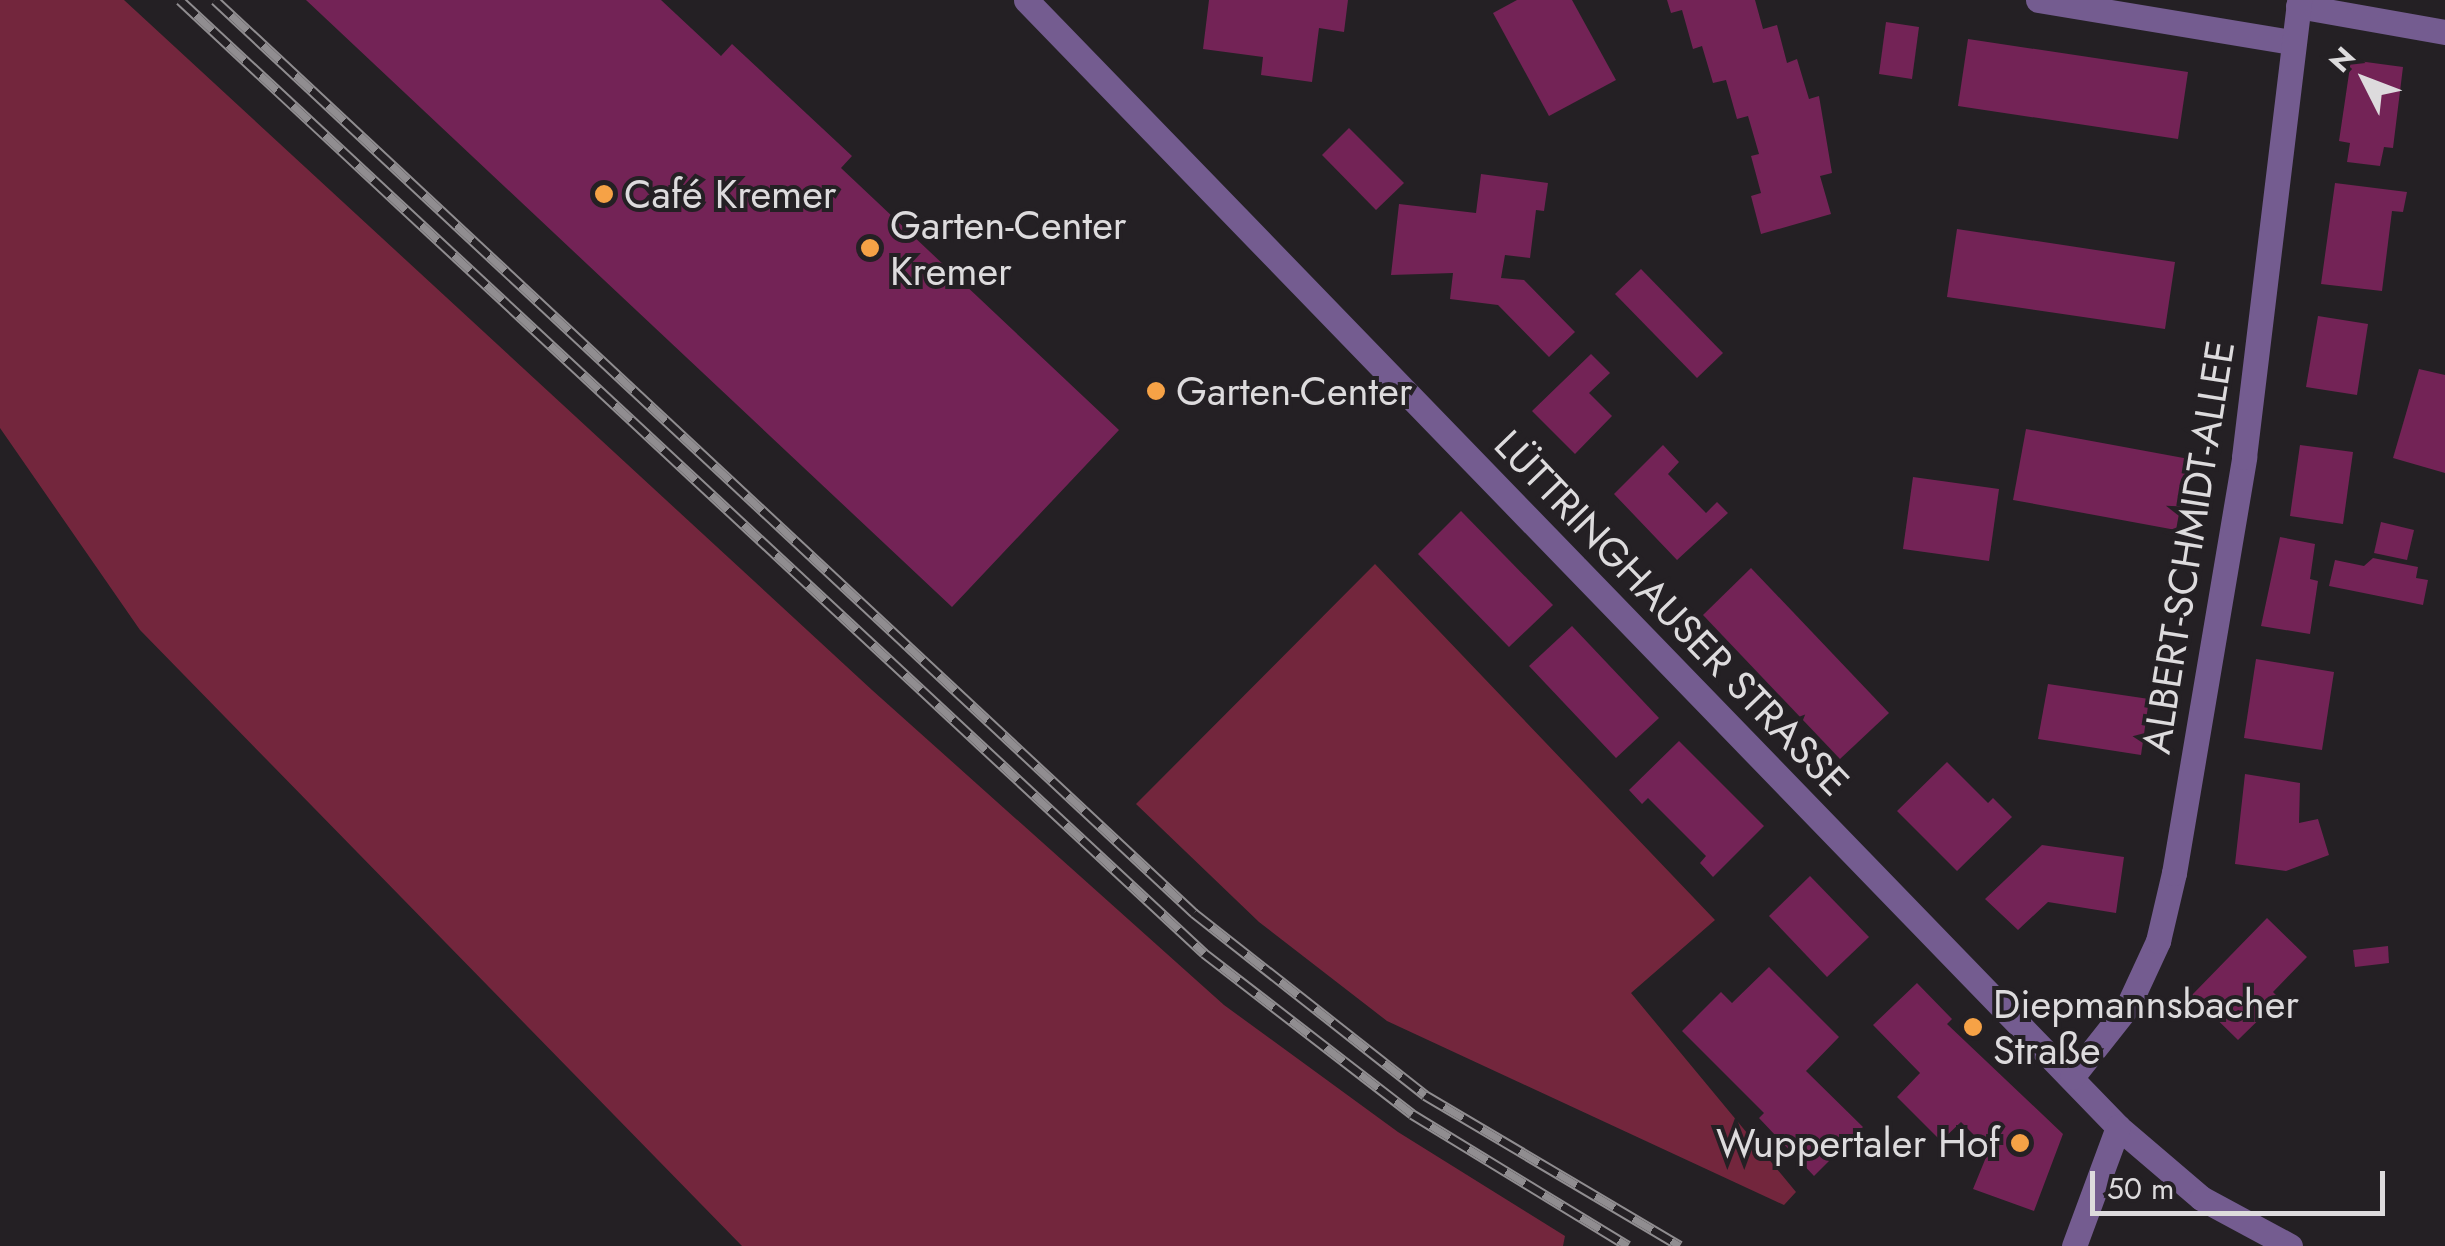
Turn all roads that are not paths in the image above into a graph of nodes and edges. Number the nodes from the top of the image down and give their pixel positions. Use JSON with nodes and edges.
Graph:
{"nodes":[{"id":1,"x":1026,"y":0,"type":"edge"},
{"id":2,"x":2038,"y":0,"type":"edge"},
{"id":3,"x":2298,"y":3,"type":"edge"},
{"id":4,"x":2445,"y":32,"type":"edge"},
{"id":5,"x":2294,"y":42,"type":"junction"},
{"id":6,"x":2072,"y":1077,"type":"junction"},
{"id":7,"x":2118,"y":1127,"type":"junction"},
{"id":8,"x":2074,"y":1246,"type":"edge"},
{"id":9,"x":2290,"y":1246,"type":"edge"}],
"edges":[{"from":1,"to":6,"type":"street","name":"LÜTTRINGHAUSER STRASSE"},
{"from":2,"to":5,"type":"street"},
{"from":3,"to":4,"type":"street"},
{"from":3,"to":5,"type":"street","name":"ALBERT-SCHMIDT-ALLEE"},
{"from":5,"to":6,"type":"street","name":"ALBERT-SCHMIDT-ALLEE"},
{"from":6,"to":7,"type":"street","name":"LÜTTRINGHAUSER STRASSE"},
{"from":7,"to":8,"type":"street"},
{"from":7,"to":9,"type":"street","name":"LÜTTRINGHAUSER STRASSE"}]}
